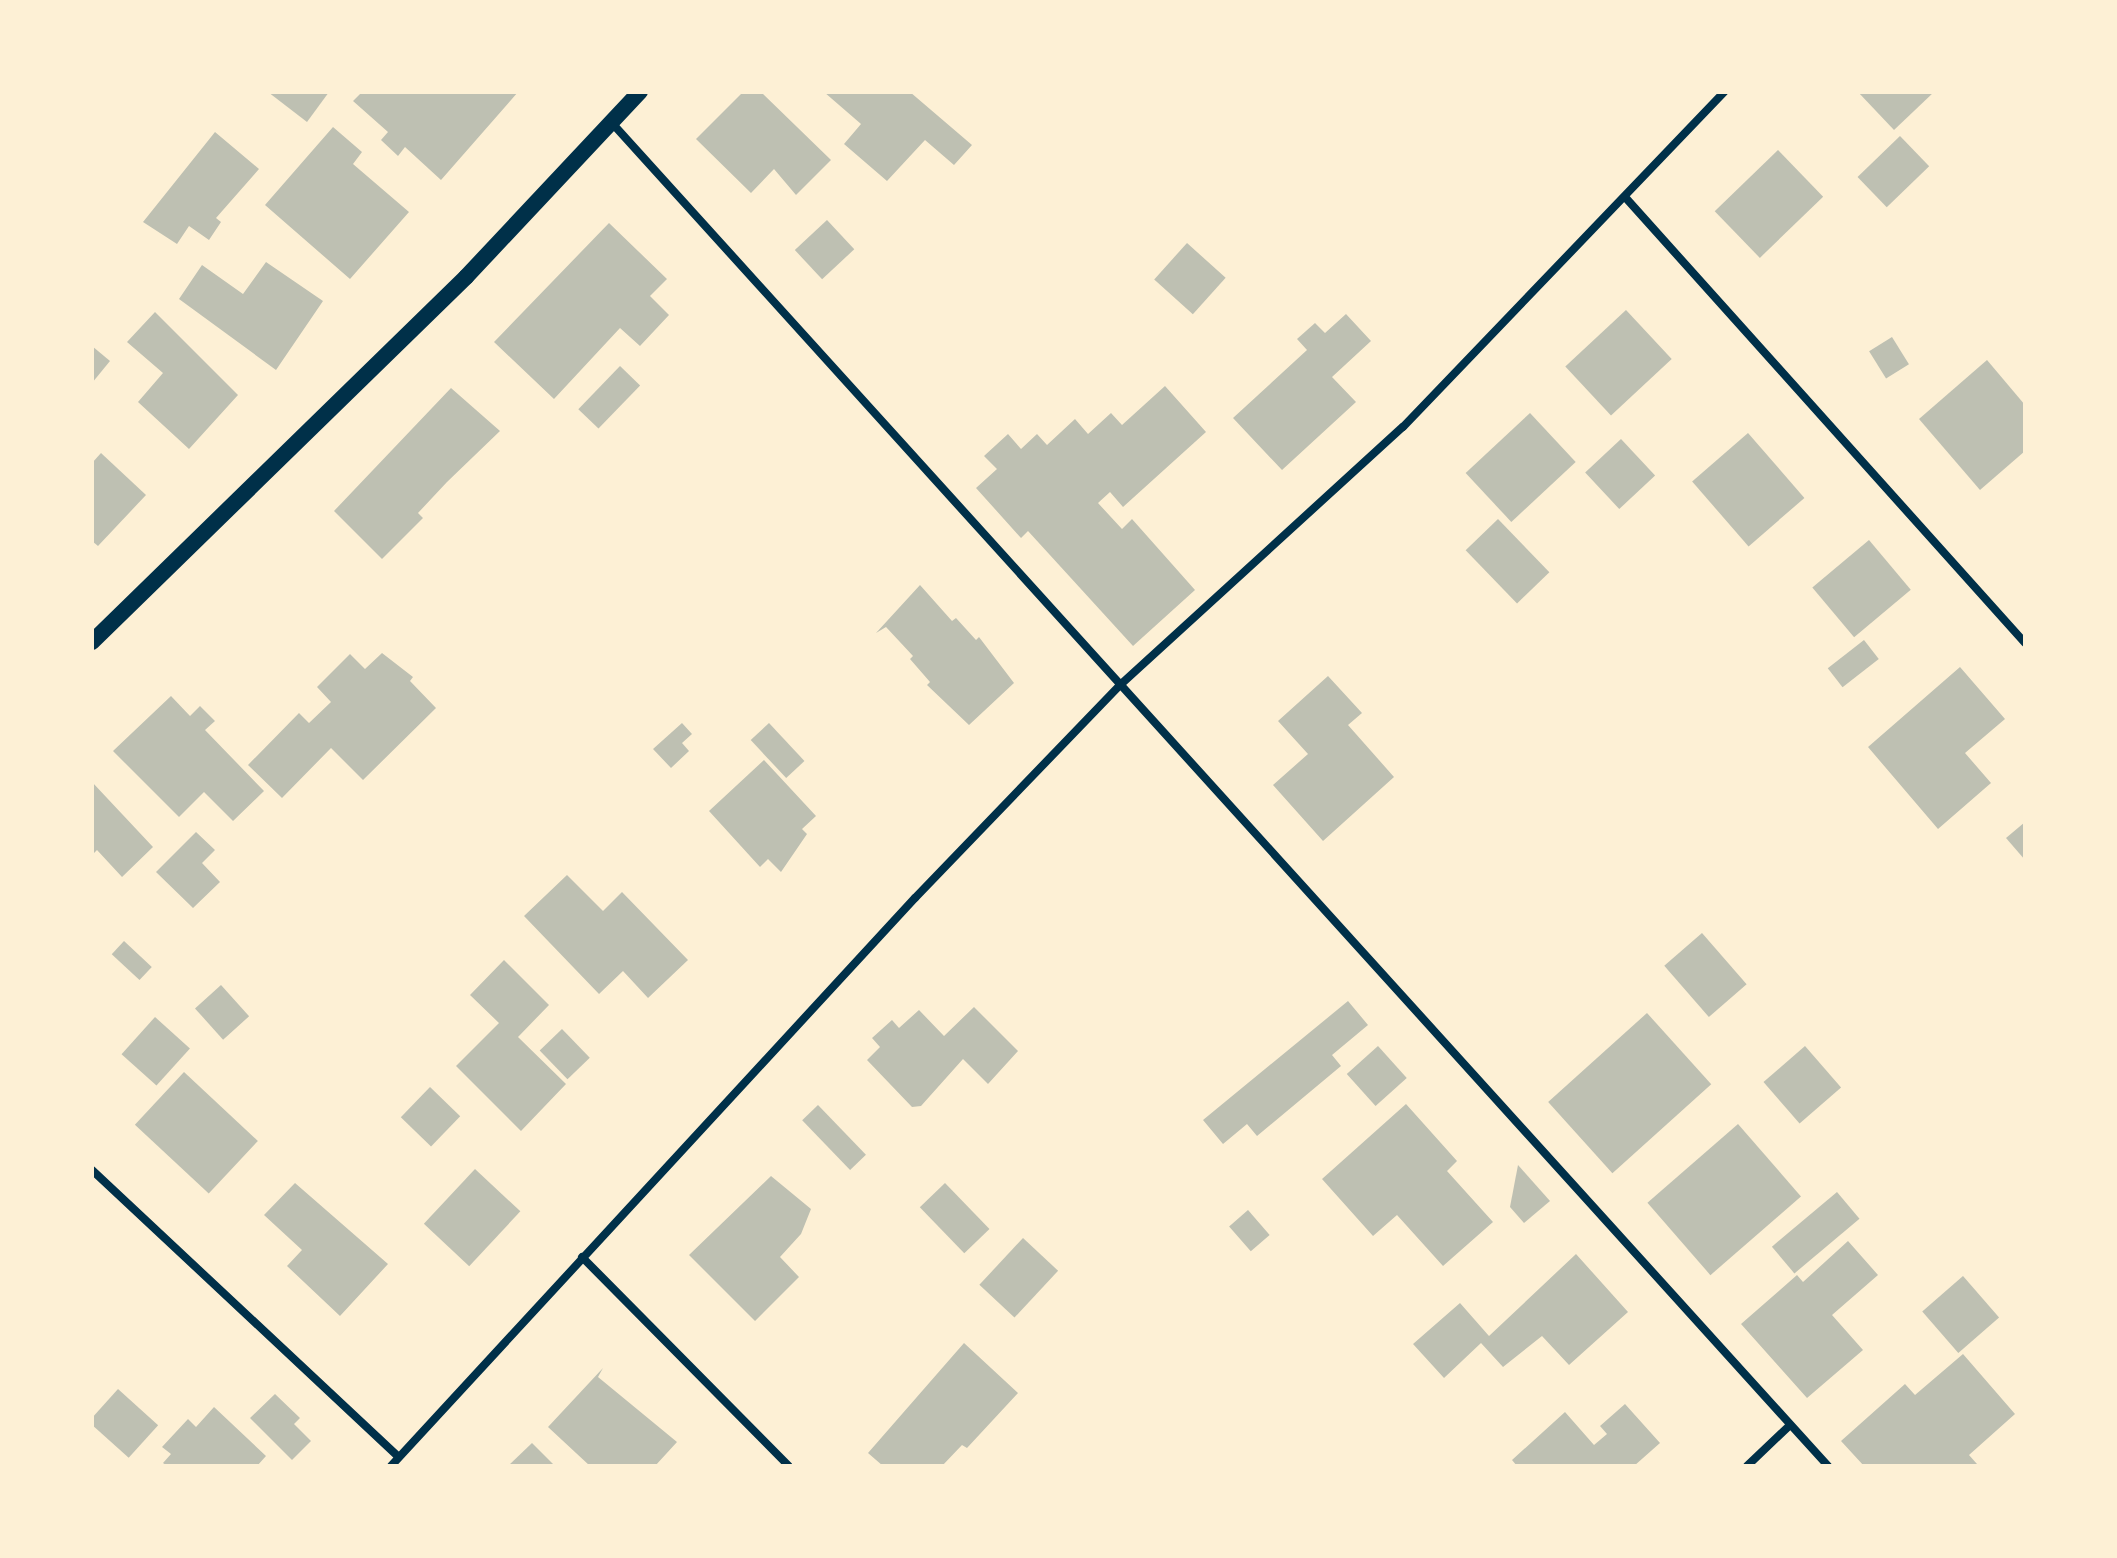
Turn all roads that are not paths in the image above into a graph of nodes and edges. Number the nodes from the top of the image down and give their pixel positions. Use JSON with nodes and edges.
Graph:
{"nodes":[{"id":1,"x":640,"y":92,"type":"edge"},
{"id":2,"x":1724,"y":92,"type":"edge"},
{"id":3,"x":612,"y":123,"type":"junction"},
{"id":4,"x":1625,"y":197,"type":"junction"},
{"id":5,"x":92,"y":642,"type":"edge"},
{"id":6,"x":2025,"y":643,"type":"edge"},
{"id":7,"x":1119,"y":686,"type":"junction"},
{"id":8,"x":92,"y":1170,"type":"edge"},
{"id":9,"x":582,"y":1257,"type":"junction"},
{"id":10,"x":1790,"y":1425,"type":"junction"},
{"id":11,"x":399,"y":1457,"type":"junction"},
{"id":12,"x":391,"y":1466,"type":"edge"},
{"id":13,"x":789,"y":1466,"type":"edge"},
{"id":14,"x":1747,"y":1466,"type":"edge"},
{"id":15,"x":1828,"y":1466,"type":"edge"}],
"edges":[{"from":1,"to":3,"type":"main road"},
{"from":2,"to":4,"type":"street"},
{"from":3,"to":5,"type":"main road"},
{"from":3,"to":7,"type":"street"},
{"from":4,"to":6,"type":"street"},
{"from":4,"to":7,"type":"street"},
{"from":7,"to":9,"type":"street"},
{"from":7,"to":10,"type":"street"},
{"from":8,"to":11,"type":"street"},
{"from":9,"to":11,"type":"street"},
{"from":9,"to":13,"type":"street"},
{"from":10,"to":14,"type":"street"},
{"from":10,"to":15,"type":"street"},
{"from":11,"to":12,"type":"street"}]}
